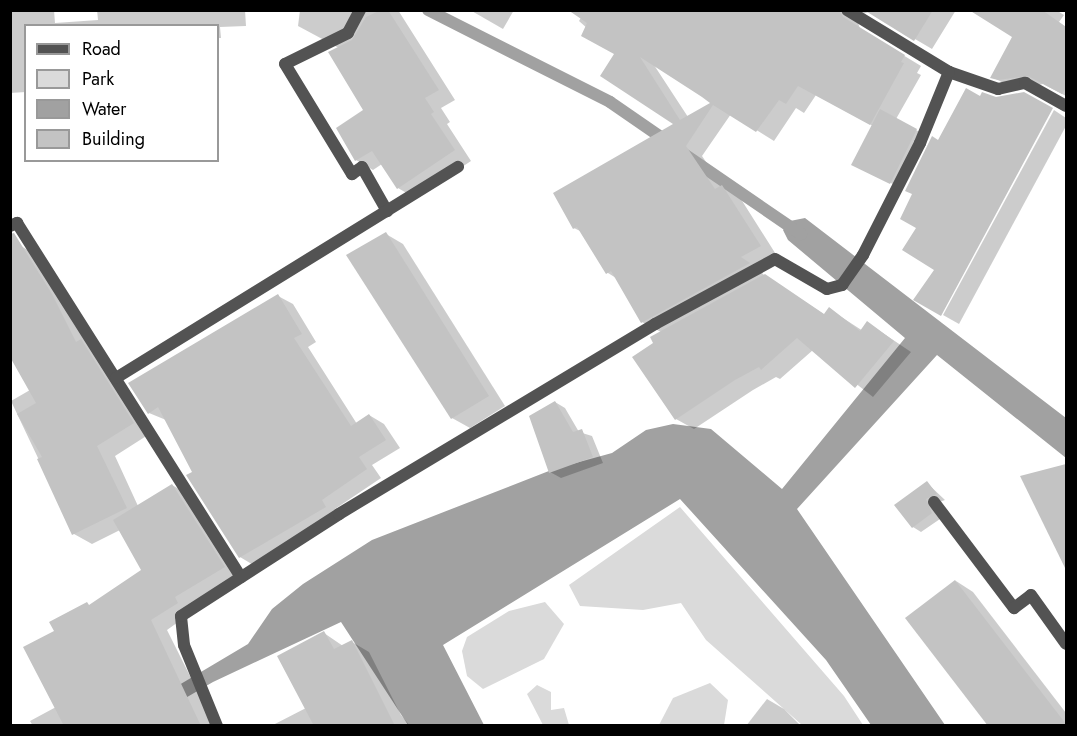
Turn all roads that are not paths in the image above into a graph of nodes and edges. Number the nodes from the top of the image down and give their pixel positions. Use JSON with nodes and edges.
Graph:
{"nodes":[{"id":1,"x":360,"y":10,"type":"edge"},
{"id":2,"x":855,"y":12,"type":"edge"},
{"id":3,"x":949,"y":72,"type":"junction"},
{"id":4,"x":1066,"y":106,"type":"edge"},
{"id":5,"x":458,"y":167,"type":"dead end"},
{"id":6,"x":387,"y":211,"type":"junction"},
{"id":7,"x":10,"y":226,"type":"edge"},
{"id":8,"x":116,"y":378,"type":"junction"},
{"id":9,"x":934,"y":502,"type":"dead end"},
{"id":10,"x":241,"y":577,"type":"junction"},
{"id":11,"x":1066,"y":644,"type":"edge"},
{"id":12,"x":217,"y":726,"type":"edge"}],
"edges":[{"from":1,"to":6,"type":"street"},
{"from":2,"to":3,"type":"street"},
{"from":3,"to":4,"type":"street"},
{"from":3,"to":10,"type":"street"},
{"from":5,"to":6,"type":"street"},
{"from":6,"to":8,"type":"street"},
{"from":7,"to":8,"type":"street"},
{"from":8,"to":10,"type":"street"},
{"from":9,"to":11,"type":"street"},
{"from":10,"to":12,"type":"street"}]}
